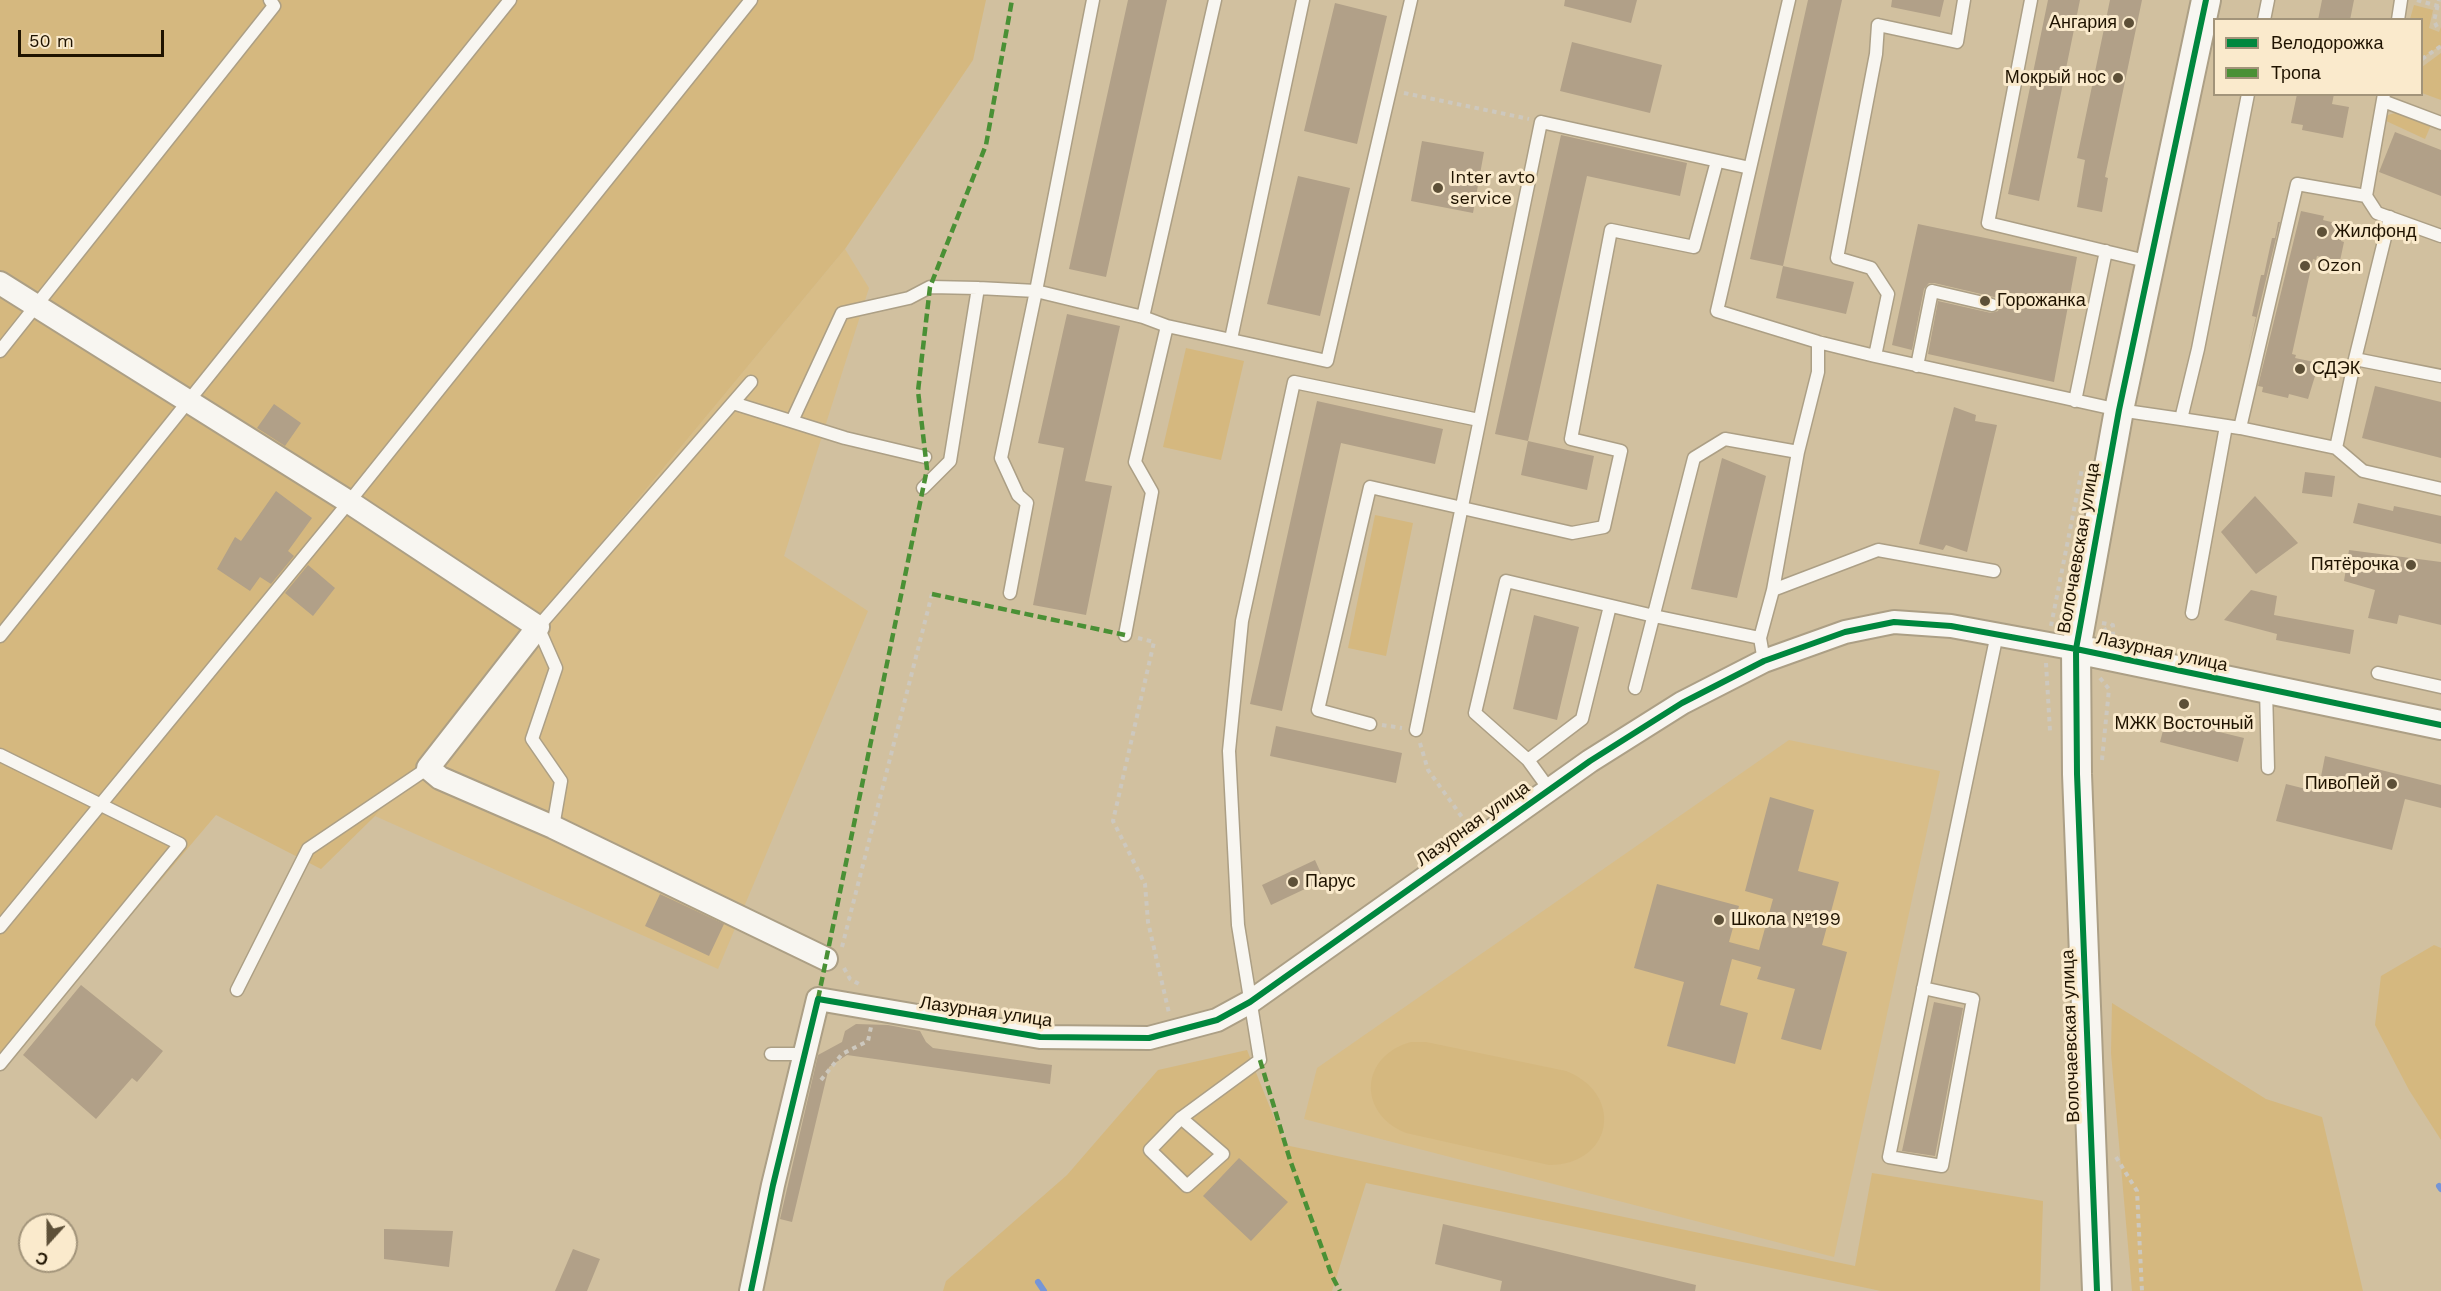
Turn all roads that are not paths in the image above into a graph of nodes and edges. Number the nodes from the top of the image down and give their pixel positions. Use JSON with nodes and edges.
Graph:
{"nodes":[{"id":1,"x":270,"y":0,"type":"edge"},
{"id":2,"x":510,"y":0,"type":"edge"},
{"id":3,"x":751,"y":0,"type":"edge"},
{"id":4,"x":1093,"y":0,"type":"edge"},
{"id":5,"x":1215,"y":0,"type":"edge"},
{"id":6,"x":1303,"y":0,"type":"edge"},
{"id":7,"x":1411,"y":0,"type":"edge"},
{"id":8,"x":1789,"y":0,"type":"edge"},
{"id":9,"x":1964,"y":0,"type":"edge"},
{"id":10,"x":2031,"y":0,"type":"edge"},
{"id":11,"x":2206,"y":0,"type":"edge"},
{"id":12,"x":2268,"y":0,"type":"edge"},
{"id":13,"x":2402,"y":0,"type":"edge"},
{"id":14,"x":2264,"y":18,"type":"edge"},
{"id":15,"x":2398,"y":18,"type":"edge"},
{"id":16,"x":2248,"y":96,"type":"edge"},
{"id":17,"x":2384,"y":98,"type":"edge"},
{"id":18,"x":2441,"y":123,"type":"edge"},
{"id":19,"x":1717,"y":161,"type":"junction"},
{"id":20,"x":1750,"y":168,"type":"junction"},
{"id":21,"x":2366,"y":196,"type":"junction"},
{"id":22,"x":2390,"y":217,"type":"junction"},
{"id":23,"x":2441,"y":236,"type":"edge"},
{"id":24,"x":2106,"y":251,"type":"junction"},
{"id":25,"x":2150,"y":262,"type":"junction"},
{"id":26,"x":0,"y":283,"type":"edge"},
{"id":27,"x":978,"y":288,"type":"junction"},
{"id":28,"x":1036,"y":291,"type":"junction"},
{"id":29,"x":1992,"y":305,"type":"dead end"},
{"id":30,"x":36,"y":306,"type":"junction"},
{"id":31,"x":1143,"y":317,"type":"junction"},
{"id":32,"x":1167,"y":326,"type":"junction"},
{"id":33,"x":1231,"y":339,"type":"junction"},
{"id":34,"x":1818,"y":342,"type":"junction"},
{"id":35,"x":0,"y":351,"type":"edge"},
{"id":36,"x":1875,"y":356,"type":"junction"},
{"id":37,"x":2355,"y":359,"type":"junction"},
{"id":38,"x":1917,"y":366,"type":"junction"},
{"id":39,"x":2441,"y":376,"type":"edge"},
{"id":40,"x":751,"y":382,"type":"dead end"},
{"id":41,"x":2075,"y":401,"type":"junction"},
{"id":42,"x":189,"y":402,"type":"junction"},
{"id":43,"x":734,"y":402,"type":"junction"},
{"id":44,"x":2119,"y":410,"type":"junction"},
{"id":45,"x":2181,"y":419,"type":"junction"},
{"id":46,"x":1479,"y":420,"type":"junction"},
{"id":47,"x":792,"y":421,"type":"junction"},
{"id":48,"x":2226,"y":426,"type":"junction"},
{"id":49,"x":2240,"y":428,"type":"junction"},
{"id":50,"x":2336,"y":448,"type":"junction"},
{"id":51,"x":1798,"y":452,"type":"junction"},
{"id":52,"x":926,"y":457,"type":"dead end"},
{"id":53,"x":923,"y":488,"type":"dead end"},
{"id":54,"x":2441,"y":489,"type":"edge"},
{"id":55,"x":349,"y":502,"type":"junction"},
{"id":56,"x":1463,"y":507,"type":"junction"},
{"id":57,"x":1994,"y":571,"type":"dead end"},
{"id":58,"x":1773,"y":590,"type":"junction"},
{"id":59,"x":1010,"y":593,"type":"dead end"},
{"id":60,"x":1611,"y":606,"type":"junction"},
{"id":61,"x":2192,"y":613,"type":"dead end"},
{"id":62,"x":1654,"y":616,"type":"junction"},
{"id":63,"x":538,"y":627,"type":"junction"},
{"id":64,"x":1997,"y":634,"type":"junction"},
{"id":65,"x":1125,"y":635,"type":"road end"},
{"id":66,"x":0,"y":636,"type":"edge"},
{"id":67,"x":1760,"y":638,"type":"junction"},
{"id":68,"x":2076,"y":649,"type":"junction"},
{"id":69,"x":1764,"y":662,"type":"junction"},
{"id":70,"x":2378,"y":673,"type":"dead end"},
{"id":71,"x":2441,"y":687,"type":"edge"},
{"id":72,"x":1635,"y":688,"type":"dead end"},
{"id":73,"x":2266,"y":689,"type":"junction"},
{"id":74,"x":1370,"y":724,"type":"road end"},
{"id":75,"x":2441,"y":725,"type":"edge"},
{"id":76,"x":1416,"y":730,"type":"road end"},
{"id":77,"x":2,"y":759,"type":"edge"},
{"id":78,"x":1528,"y":760,"type":"junction"},
{"id":79,"x":428,"y":768,"type":"junction"},
{"id":80,"x":2268,"y":768,"type":"dead end"},
{"id":81,"x":1549,"y":789,"type":"junction"},
{"id":82,"x":101,"y":804,"type":"junction"},
{"id":83,"x":553,"y":826,"type":"junction"},
{"id":84,"x":0,"y":927,"type":"edge"},
{"id":85,"x":836,"y":958,"type":"road end"},
{"id":86,"x":1923,"y":988,"type":"junction"},
{"id":87,"x":237,"y":990,"type":"dead end"},
{"id":88,"x":1250,"y":1002,"type":"junction"},
{"id":89,"x":771,"y":1054,"type":"dead end"},
{"id":90,"x":805,"y":1054,"type":"junction"},
{"id":91,"x":0,"y":1064,"type":"edge"},
{"id":92,"x":1181,"y":1118,"type":"junction"},
{"id":93,"x":751,"y":1291,"type":"edge"},
{"id":94,"x":2097,"y":1291,"type":"edge"}],
"edges":[{"from":1,"to":30,"type":"lane"},
{"from":2,"to":42,"type":"lane"},
{"from":3,"to":55,"type":"lane"},
{"from":4,"to":28,"type":"lane"},
{"from":5,"to":31,"type":"lane"},
{"from":6,"to":33,"type":"lane"},
{"from":7,"to":33,"type":"lane"},
{"from":8,"to":20,"type":"lane"},
{"from":9,"to":36,"type":"lane"},
{"from":10,"to":24,"type":"lane"},
{"from":11,"to":25,"type":"street","name":"Волочаевская улица"},
{"from":12,"to":14,"type":"lane"},
{"from":13,"to":15,"type":"lane"},
{"from":16,"to":45,"type":"lane"},
{"from":17,"to":18,"type":"lane"},
{"from":17,"to":21,"type":"lane"},
{"from":19,"to":20,"type":"lane"},
{"from":19,"to":46,"type":"lane"},
{"from":19,"to":56,"type":"lane"},
{"from":20,"to":34,"type":"lane"},
{"from":21,"to":22,"type":"lane"},
{"from":21,"to":49,"type":"lane"},
{"from":22,"to":23,"type":"lane"},
{"from":22,"to":37,"type":"lane"},
{"from":24,"to":25,"type":"lane"},
{"from":24,"to":41,"type":"lane"},
{"from":25,"to":44,"type":"street","name":"Волочаевская улица"},
{"from":26,"to":30,"type":"street"},
{"from":27,"to":28,"type":"lane"},
{"from":27,"to":47,"type":"lane"},
{"from":27,"to":53,"type":"lane"},
{"from":28,"to":31,"type":"lane"},
{"from":28,"to":59,"type":"lane"},
{"from":29,"to":38,"type":"lane"},
{"from":30,"to":35,"type":"lane"},
{"from":30,"to":42,"type":"street"},
{"from":31,"to":32,"type":"lane"},
{"from":32,"to":33,"type":"lane"},
{"from":32,"to":65,"type":"lane"},
{"from":34,"to":36,"type":"lane"},
{"from":34,"to":51,"type":"lane"},
{"from":36,"to":38,"type":"lane"},
{"from":37,"to":39,"type":"lane"},
{"from":37,"to":50,"type":"lane"},
{"from":38,"to":41,"type":"lane"},
{"from":40,"to":43,"type":"lane"},
{"from":41,"to":44,"type":"lane"},
{"from":42,"to":55,"type":"street"},
{"from":42,"to":66,"type":"lane"},
{"from":43,"to":47,"type":"lane"},
{"from":43,"to":63,"type":"lane"},
{"from":44,"to":45,"type":"lane"},
{"from":44,"to":68,"type":"street","name":"Волочаевская улица"},
{"from":45,"to":48,"type":"lane"},
{"from":46,"to":56,"type":"lane"},
{"from":46,"to":88,"type":"lane"},
{"from":47,"to":52,"type":"lane"},
{"from":48,"to":49,"type":"lane"},
{"from":48,"to":61,"type":"lane"},
{"from":49,"to":50,"type":"lane"},
{"from":50,"to":54,"type":"lane"},
{"from":51,"to":58,"type":"lane"},
{"from":51,"to":62,"type":"lane"},
{"from":55,"to":63,"type":"street"},
{"from":55,"to":82,"type":"lane"},
{"from":56,"to":74,"type":"lane"},
{"from":56,"to":76,"type":"lane"},
{"from":57,"to":58,"type":"lane"},
{"from":58,"to":67,"type":"lane"},
{"from":60,"to":62,"type":"lane"},
{"from":60,"to":78,"type":"lane"},
{"from":60,"to":78,"type":"lane"},
{"from":62,"to":67,"type":"lane"},
{"from":62,"to":72,"type":"lane"},
{"from":63,"to":79,"type":"street"},
{"from":63,"to":83,"type":"lane"},
{"from":64,"to":68,"type":"street","name":"Лазурная улица"},
{"from":64,"to":69,"type":"street","name":"Лазурная улица"},
{"from":64,"to":86,"type":"lane"},
{"from":67,"to":69,"type":"lane"},
{"from":68,"to":73,"type":"street","name":"Лазурная улица"},
{"from":68,"to":94,"type":"street","name":"Волочаевская улица"},
{"from":69,"to":81,"type":"street","name":"Лазурная улица"},
{"from":70,"to":71,"type":"lane"},
{"from":73,"to":75,"type":"street","name":"Лазурная улица"},
{"from":73,"to":80,"type":"lane"},
{"from":77,"to":82,"type":"lane"},
{"from":78,"to":81,"type":"lane"},
{"from":79,"to":83,"type":"street"},
{"from":79,"to":87,"type":"lane"},
{"from":81,"to":88,"type":"street","name":"Лазурная улица"},
{"from":82,"to":84,"type":"lane"},
{"from":82,"to":91,"type":"lane"},
{"from":83,"to":85,"type":"street"},
{"from":86,"to":86,"type":"lane"},
{"from":88,"to":90,"type":"street","name":"Лазурная улица"},
{"from":88,"to":92,"type":"lane"},
{"from":89,"to":90,"type":"lane"},
{"from":90,"to":93,"type":"street","name":"Лазурная улица"},
{"from":92,"to":92,"type":"lane"}]}
